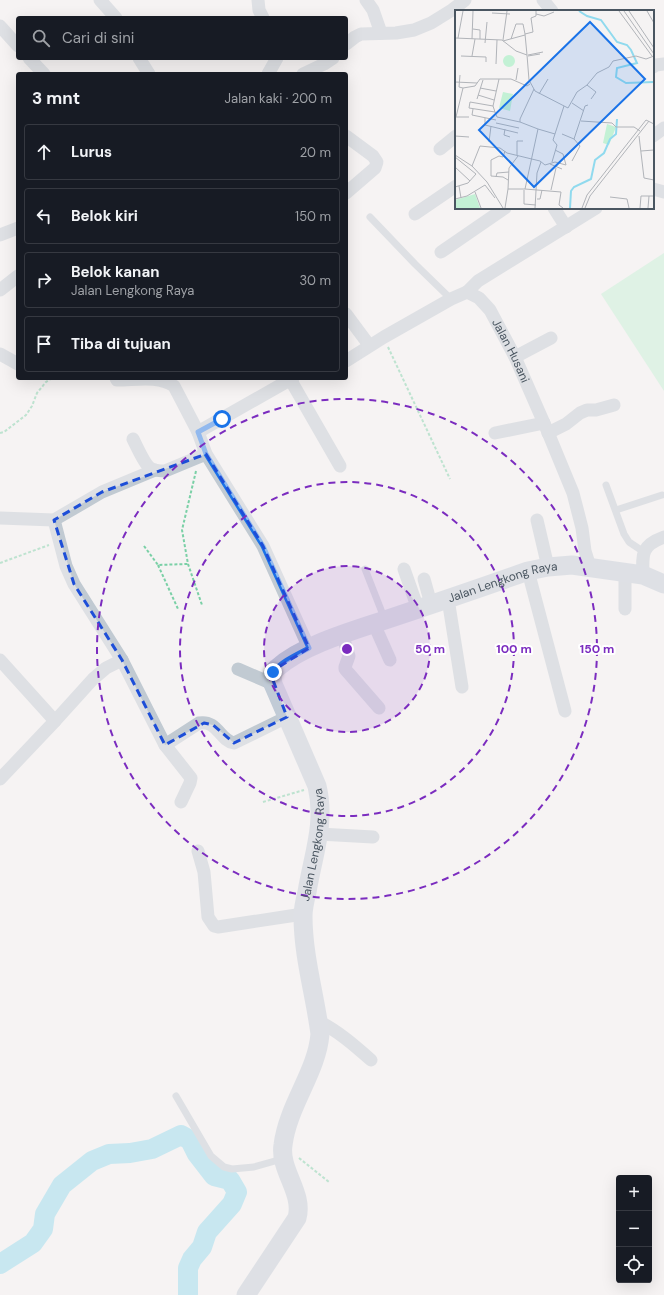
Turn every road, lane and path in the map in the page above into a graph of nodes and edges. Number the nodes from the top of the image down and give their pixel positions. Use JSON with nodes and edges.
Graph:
{"nodes":[{"id":1,"x":100,"y":0,"type":"edge"},
{"id":2,"x":258,"y":0,"type":"edge"},
{"id":3,"x":366,"y":0,"type":"edge"},
{"id":4,"x":465,"y":0,"type":"edge"},
{"id":5,"x":543,"y":0,"type":"edge"},
{"id":6,"x":551,"y":10,"type":"edge"},
{"id":7,"x":114,"y":16,"type":"edge"},
{"id":8,"x":263,"y":16,"type":"edge"},
{"id":9,"x":0,"y":26,"type":"edge"},
{"id":10,"x":382,"y":33,"type":"junction"},
{"id":11,"x":348,"y":42,"type":"edge"},
{"id":12,"x":16,"y":44,"type":"edge"},
{"id":13,"x":31,"y":60,"type":"edge"},
{"id":14,"x":140,"y":60,"type":"edge"},
{"id":15,"x":277,"y":60,"type":"edge"},
{"id":16,"x":330,"y":60,"type":"edge"},
{"id":17,"x":664,"y":64,"type":"edge"},
{"id":18,"x":654,"y":66,"type":"edge"},
{"id":19,"x":42,"y":72,"type":"edge"},
{"id":20,"x":147,"y":72,"type":"edge"},
{"id":21,"x":269,"y":72,"type":"edge"},
{"id":22,"x":307,"y":72,"type":"edge"},
{"id":23,"x":664,"y":128,"type":"edge"},
{"id":24,"x":654,"y":135,"type":"edge"},
{"id":25,"x":348,"y":137,"type":"edge"},
{"id":26,"x":455,"y":137,"type":"edge"},
{"id":27,"x":440,"y":149,"type":"dead end"},
{"id":28,"x":455,"y":187,"type":"edge"},
{"id":29,"x":654,"y":189,"type":"edge"},
{"id":30,"x":348,"y":191,"type":"edge"},
{"id":31,"x":664,"y":192,"type":"edge"},
{"id":32,"x":504,"y":209,"type":"edge"},
{"id":33,"x":555,"y":209,"type":"edge"},
{"id":34,"x":594,"y":209,"type":"edge"},
{"id":35,"x":415,"y":214,"type":"dead end"},
{"id":36,"x":370,"y":217,"type":"dead end"},
{"id":37,"x":566,"y":227,"type":"junction"},
{"id":38,"x":16,"y":229,"type":"edge"},
{"id":39,"x":0,"y":235,"type":"edge"},
{"id":40,"x":441,"y":252,"type":"dead end"},
{"id":41,"x":16,"y":278,"type":"edge"},
{"id":42,"x":0,"y":290,"type":"edge"},
{"id":43,"x":467,"y":292,"type":"junction"},
{"id":44,"x":451,"y":299,"type":"junction"},
{"id":45,"x":348,"y":317,"type":"edge"},
{"id":46,"x":384,"y":337,"type":"junction"},
{"id":47,"x":551,"y":338,"type":"dead end"},
{"id":48,"x":369,"y":345,"type":"junction"},
{"id":49,"x":0,"y":354,"type":"edge"},
{"id":50,"x":515,"y":357,"type":"junction"},
{"id":51,"x":348,"y":360,"type":"edge"},
{"id":52,"x":16,"y":363,"type":"edge"},
{"id":53,"x":49,"y":380,"type":"edge"},
{"id":54,"x":163,"y":380,"type":"edge"},
{"id":55,"x":290,"y":380,"type":"edge"},
{"id":56,"x":293,"y":380,"type":"edge"},
{"id":57,"x":614,"y":405,"type":"dead end"},
{"id":58,"x":546,"y":428,"type":"junction"},
{"id":59,"x":198,"y":432,"type":"junction"},
{"id":60,"x":0,"y":433,"type":"edge"},
{"id":61,"x":495,"y":433,"type":"dead end"},
{"id":62,"x":133,"y":439,"type":"dead end"},
{"id":63,"x":201,"y":456,"type":"junction"},
{"id":64,"x":340,"y":466,"type":"dead end"},
{"id":65,"x":155,"y":470,"type":"junction"},
{"id":66,"x":450,"y":479,"type":"dead end"},
{"id":67,"x":606,"y":485,"type":"dead end"},
{"id":68,"x":662,"y":495,"type":"dead end"},
{"id":69,"x":616,"y":510,"type":"junction"},
{"id":70,"x":0,"y":518,"type":"edge"},
{"id":71,"x":54,"y":520,"type":"junction"},
{"id":72,"x":537,"y":520,"type":"dead end"},
{"id":73,"x":664,"y":538,"type":"edge"},
{"id":74,"x":59,"y":541,"type":"junction"},
{"id":75,"x":144,"y":546,"type":"dead end"},
{"id":76,"x":644,"y":552,"type":"junction"},
{"id":77,"x":588,"y":559,"type":"junction"},
{"id":78,"x":0,"y":564,"type":"edge"},
{"id":79,"x":188,"y":564,"type":"junction"},
{"id":80,"x":158,"y":565,"type":"junction"},
{"id":81,"x":548,"y":567,"type":"junction"},
{"id":82,"x":404,"y":568,"type":"dead end"},
{"id":83,"x":365,"y":569,"type":"dead end"},
{"id":84,"x":528,"y":571,"type":"junction"},
{"id":85,"x":634,"y":574,"type":"junction"},
{"id":86,"x":424,"y":579,"type":"dead end"},
{"id":87,"x":664,"y":584,"type":"edge"},
{"id":88,"x":202,"y":604,"type":"dead end"},
{"id":89,"x":432,"y":604,"type":"junction"},
{"id":90,"x":178,"y":609,"type":"dead end"},
{"id":91,"x":625,"y":609,"type":"dead end"},
{"id":92,"x":379,"y":622,"type":"junction"},
{"id":93,"x":342,"y":634,"type":"junction"},
{"id":94,"x":309,"y":648,"type":"junction"},
{"id":95,"x":0,"y":660,"type":"edge"},
{"id":96,"x":122,"y":660,"type":"junction"},
{"id":97,"x":390,"y":660,"type":"dead end"},
{"id":98,"x":238,"y":669,"type":"dead end"},
{"id":99,"x":273,"y":684,"type":"junction"},
{"id":100,"x":462,"y":687,"type":"dead end"},
{"id":101,"x":379,"y":708,"type":"dead end"},
{"id":102,"x":565,"y":710,"type":"dead end"},
{"id":103,"x":287,"y":717,"type":"junction"},
{"id":104,"x":55,"y":721,"type":"junction"},
{"id":105,"x":165,"y":745,"type":"junction"},
{"id":106,"x":0,"y":779,"type":"edge"},
{"id":107,"x":316,"y":786,"type":"junction"},
{"id":108,"x":181,"y":802,"type":"dead end"},
{"id":109,"x":263,"y":802,"type":"dead end"},
{"id":110,"x":319,"y":834,"type":"junction"},
{"id":111,"x":372,"y":837,"type":"dead end"},
{"id":112,"x":198,"y":851,"type":"dead end"},
{"id":113,"x":303,"y":914,"type":"junction"},
{"id":114,"x":318,"y":1021,"type":"junction"},
{"id":115,"x":371,"y":1060,"type":"dead end"},
{"id":116,"x":176,"y":1096,"type":"dead end"},
{"id":117,"x":282,"y":1151,"type":"junction"},
{"id":118,"x":329,"y":1182,"type":"dead end"},
{"id":119,"x":246,"y":1295,"type":"edge"}],
"edges":[{"from":1,"to":7,"type":"street"},
{"from":2,"to":8,"type":"street"},
{"from":3,"to":10,"type":"street"},
{"from":4,"to":10,"type":"street"},
{"from":5,"to":6,"type":"street"},
{"from":9,"to":12,"type":"street"},
{"from":10,"to":11,"type":"street"},
{"from":13,"to":19,"type":"street"},
{"from":14,"to":20,"type":"street"},
{"from":15,"to":21,"type":"street"},
{"from":16,"to":22,"type":"street"},
{"from":17,"to":18,"type":"street"},
{"from":23,"to":24,"type":"street"},
{"from":25,"to":30,"type":"street"},
{"from":26,"to":27,"type":"street"},
{"from":28,"to":35,"type":"street"},
{"from":29,"to":31,"type":"street"},
{"from":32,"to":40,"type":"street"},
{"from":33,"to":37,"type":"street"},
{"from":34,"to":37,"type":"street"},
{"from":36,"to":44,"type":"lane"},
{"from":37,"to":43,"type":"street"},
{"from":38,"to":39,"type":"street"},
{"from":41,"to":42,"type":"street"},
{"from":43,"to":44,"type":"street"},
{"from":43,"to":50,"type":"street","name":"Jalan Husani"},
{"from":44,"to":46,"type":"street"},
{"from":45,"to":48,"type":"street"},
{"from":46,"to":48,"type":"street"},
{"from":46,"to":66,"type":"path"},
{"from":47,"to":50,"type":"street"},
{"from":48,"to":51,"type":"street"},
{"from":49,"to":52,"type":"street"},
{"from":50,"to":58,"type":"street","name":"Jalan Husani"},
{"from":53,"to":60,"type":"path"},
{"from":54,"to":59,"type":"street"},
{"from":55,"to":59,"type":"street"},
{"from":56,"to":64,"type":"street"},
{"from":57,"to":58,"type":"street"},
{"from":58,"to":61,"type":"street"},
{"from":58,"to":77,"type":"street","name":"Jalan Husani"},
{"from":59,"to":63,"type":"street"},
{"from":62,"to":65,"type":"street"},
{"from":63,"to":65,"type":"street"},
{"from":63,"to":79,"type":"path"},
{"from":63,"to":94,"type":"street"},
{"from":65,"to":71,"type":"street"},
{"from":67,"to":69,"type":"lane"},
{"from":68,"to":69,"type":"lane"},
{"from":69,"to":76,"type":"lane"},
{"from":70,"to":71,"type":"street"},
{"from":71,"to":74,"type":"street"},
{"from":72,"to":81,"type":"street"},
{"from":73,"to":76,"type":"street"},
{"from":74,"to":78,"type":"path"},
{"from":74,"to":96,"type":"street"},
{"from":75,"to":80,"type":"path"},
{"from":76,"to":85,"type":"street"},
{"from":77,"to":81,"type":"street","name":"Jalan Lengkong Raya"},
{"from":77,"to":85,"type":"street","name":"Jalan Lengkong Raya"},
{"from":79,"to":80,"type":"path"},
{"from":79,"to":88,"type":"path"},
{"from":80,"to":90,"type":"path"},
{"from":81,"to":84,"type":"street","name":"Jalan Lengkong Raya"},
{"from":82,"to":89,"type":"street"},
{"from":83,"to":92,"type":"lane"},
{"from":84,"to":89,"type":"street","name":"Jalan Lengkong Raya"},
{"from":84,"to":102,"type":"street"},
{"from":85,"to":87,"type":"street","name":"Jalan Lengkong Raya"},
{"from":85,"to":91,"type":"street"},
{"from":86,"to":89,"type":"street"},
{"from":89,"to":92,"type":"street","name":"Jalan Lengkong Raya"},
{"from":89,"to":100,"type":"street"},
{"from":92,"to":93,"type":"street","name":"Jalan Lengkong Raya"},
{"from":92,"to":97,"type":"street"},
{"from":93,"to":94,"type":"street","name":"Jalan Lengkong Raya"},
{"from":93,"to":101,"type":"street"},
{"from":94,"to":99,"type":"street","name":"Jalan Lengkong Raya"},
{"from":95,"to":104,"type":"street"},
{"from":96,"to":104,"type":"street"},
{"from":96,"to":105,"type":"street"},
{"from":98,"to":99,"type":"street"},
{"from":99,"to":103,"type":"street","name":"Jalan Lengkong Raya"},
{"from":103,"to":105,"type":"street"},
{"from":103,"to":107,"type":"street","name":"Jalan Lengkong Raya"},
{"from":104,"to":106,"type":"street"},
{"from":105,"to":108,"type":"street"},
{"from":107,"to":109,"type":"path"},
{"from":107,"to":110,"type":"street","name":"Jalan Lengkong Raya"},
{"from":110,"to":111,"type":"street"},
{"from":110,"to":113,"type":"street","name":"Jalan Lengkong Raya"},
{"from":112,"to":113,"type":"street"},
{"from":113,"to":114,"type":"street","name":"Jalan Lengkong Raya"},
{"from":114,"to":115,"type":"street"},
{"from":114,"to":117,"type":"street","name":"Jalan Lengkong Raya"},
{"from":116,"to":117,"type":"lane"},
{"from":117,"to":118,"type":"path"},
{"from":117,"to":119,"type":"street"}]}
